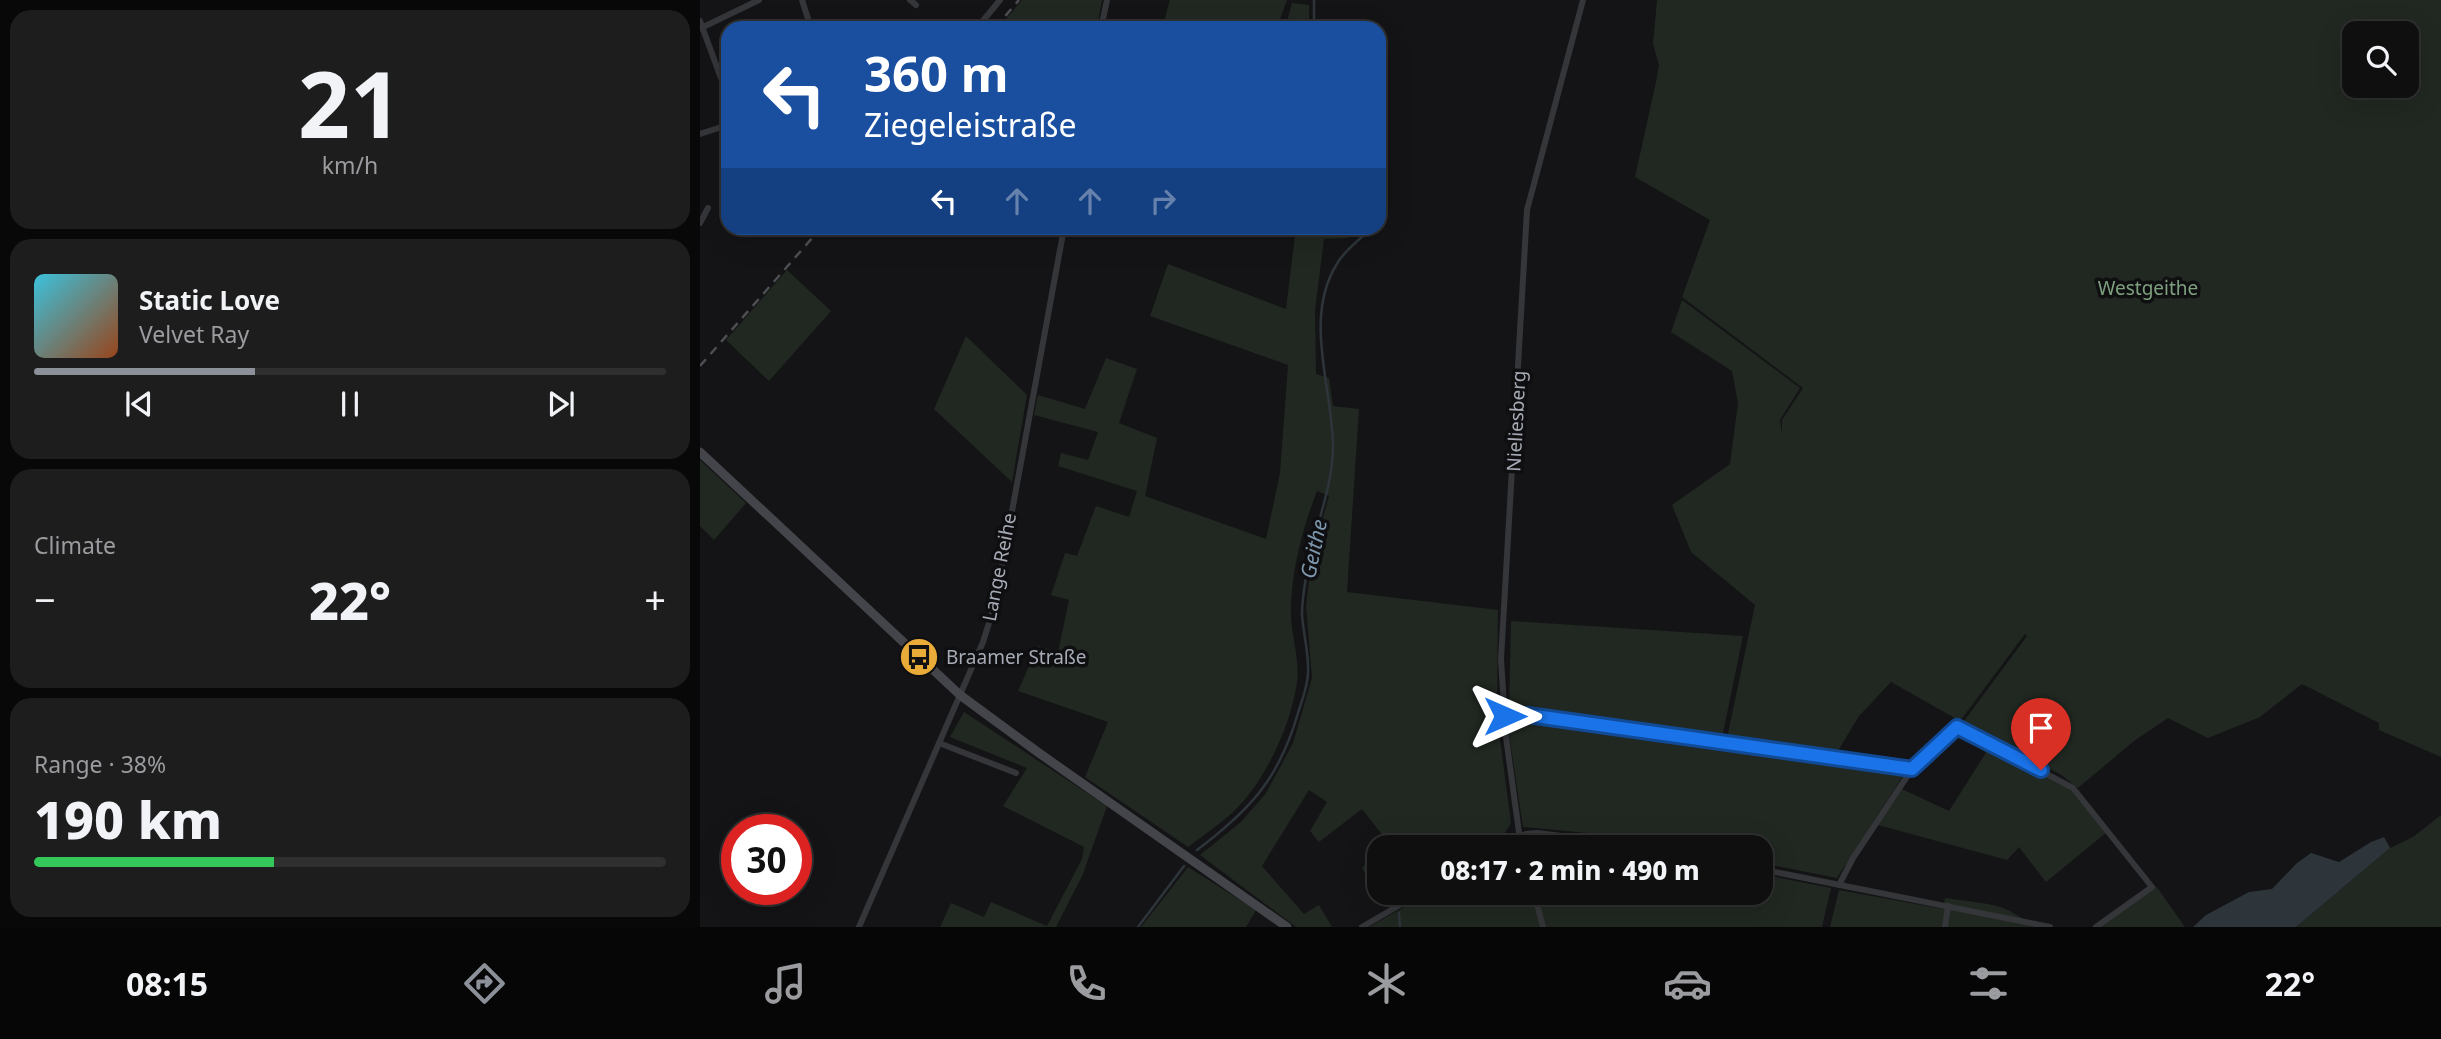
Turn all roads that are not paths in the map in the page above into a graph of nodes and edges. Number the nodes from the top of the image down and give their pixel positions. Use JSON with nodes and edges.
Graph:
{"nodes":[{"id":1,"x":760,"y":0,"type":"edge"},
{"id":2,"x":802,"y":0,"type":"edge"},
{"id":3,"x":1000,"y":0,"type":"edge"},
{"id":4,"x":1107,"y":0,"type":"edge"},
{"id":5,"x":1583,"y":0,"type":"edge"},
{"id":6,"x":809,"y":21,"type":"edge"},
{"id":7,"x":983,"y":21,"type":"edge"},
{"id":8,"x":1102,"y":21,"type":"edge"},
{"id":9,"x":701,"y":26,"type":"edge"},
{"id":10,"x":721,"y":79,"type":"edge"},
{"id":11,"x":721,"y":127,"type":"edge"},
{"id":12,"x":700,"y":134,"type":"edge"},
{"id":13,"x":708,"y":208,"type":"dead end"},
{"id":14,"x":700,"y":223,"type":"edge"},
{"id":15,"x":1063,"y":235,"type":"edge"},
{"id":16,"x":700,"y":452,"type":"edge"},
{"id":17,"x":960,"y":695,"type":"junction"},
{"id":18,"x":1505,"y":716,"type":"junction"},
{"id":19,"x":939,"y":743,"type":"junction"},
{"id":20,"x":1912,"y":769,"type":"junction"},
{"id":21,"x":1016,"y":773,"type":"dead end"},
{"id":22,"x":1518,"y":835,"type":"edge"},
{"id":23,"x":1528,"y":835,"type":"edge"},
{"id":24,"x":1553,"y":835,"type":"edge"},
{"id":25,"x":1773,"y":871,"type":"edge"},
{"id":26,"x":1839,"y":884,"type":"junction"},
{"id":27,"x":1400,"y":905,"type":"edge"},
{"id":28,"x":1537,"y":905,"type":"edge"},
{"id":29,"x":1948,"y":906,"type":"junction"},
{"id":30,"x":859,"y":927,"type":"edge"},
{"id":31,"x":1287,"y":927,"type":"edge"},
{"id":32,"x":1362,"y":927,"type":"edge"},
{"id":33,"x":1543,"y":927,"type":"edge"},
{"id":34,"x":1945,"y":927,"type":"edge"},
{"id":35,"x":2050,"y":927,"type":"edge"},
{"id":36,"x":2096,"y":927,"type":"edge"}],
"edges":[{"from":1,"to":9,"type":"street"},
{"from":2,"to":6,"type":"street"},
{"from":3,"to":7,"type":"street"},
{"from":4,"to":8,"type":"street"},
{"from":5,"to":18,"type":"street","name":"Nieliesberg"},
{"from":9,"to":10,"type":"street"},
{"from":11,"to":12,"type":"street"},
{"from":13,"to":14,"type":"street"},
{"from":15,"to":17,"type":"street","name":"Lange Reihe"},
{"from":16,"to":17,"type":"street"},
{"from":17,"to":19,"type":"street","name":"Lange Reihe"},
{"from":17,"to":31,"type":"street"},
{"from":18,"to":20,"type":"street"},
{"from":18,"to":22,"type":"street","name":"Nieliesberg"},
{"from":19,"to":21,"type":"street"},
{"from":19,"to":30,"type":"street","name":"Lange Reihe"},
{"from":20,"to":26,"type":"street"},
{"from":20,"to":36,"type":"street"},
{"from":23,"to":24,"type":"street"},
{"from":25,"to":26,"type":"street"},
{"from":26,"to":29,"type":"street"},
{"from":27,"to":32,"type":"street"},
{"from":28,"to":33,"type":"street"},
{"from":29,"to":34,"type":"street"},
{"from":29,"to":35,"type":"street"}]}
